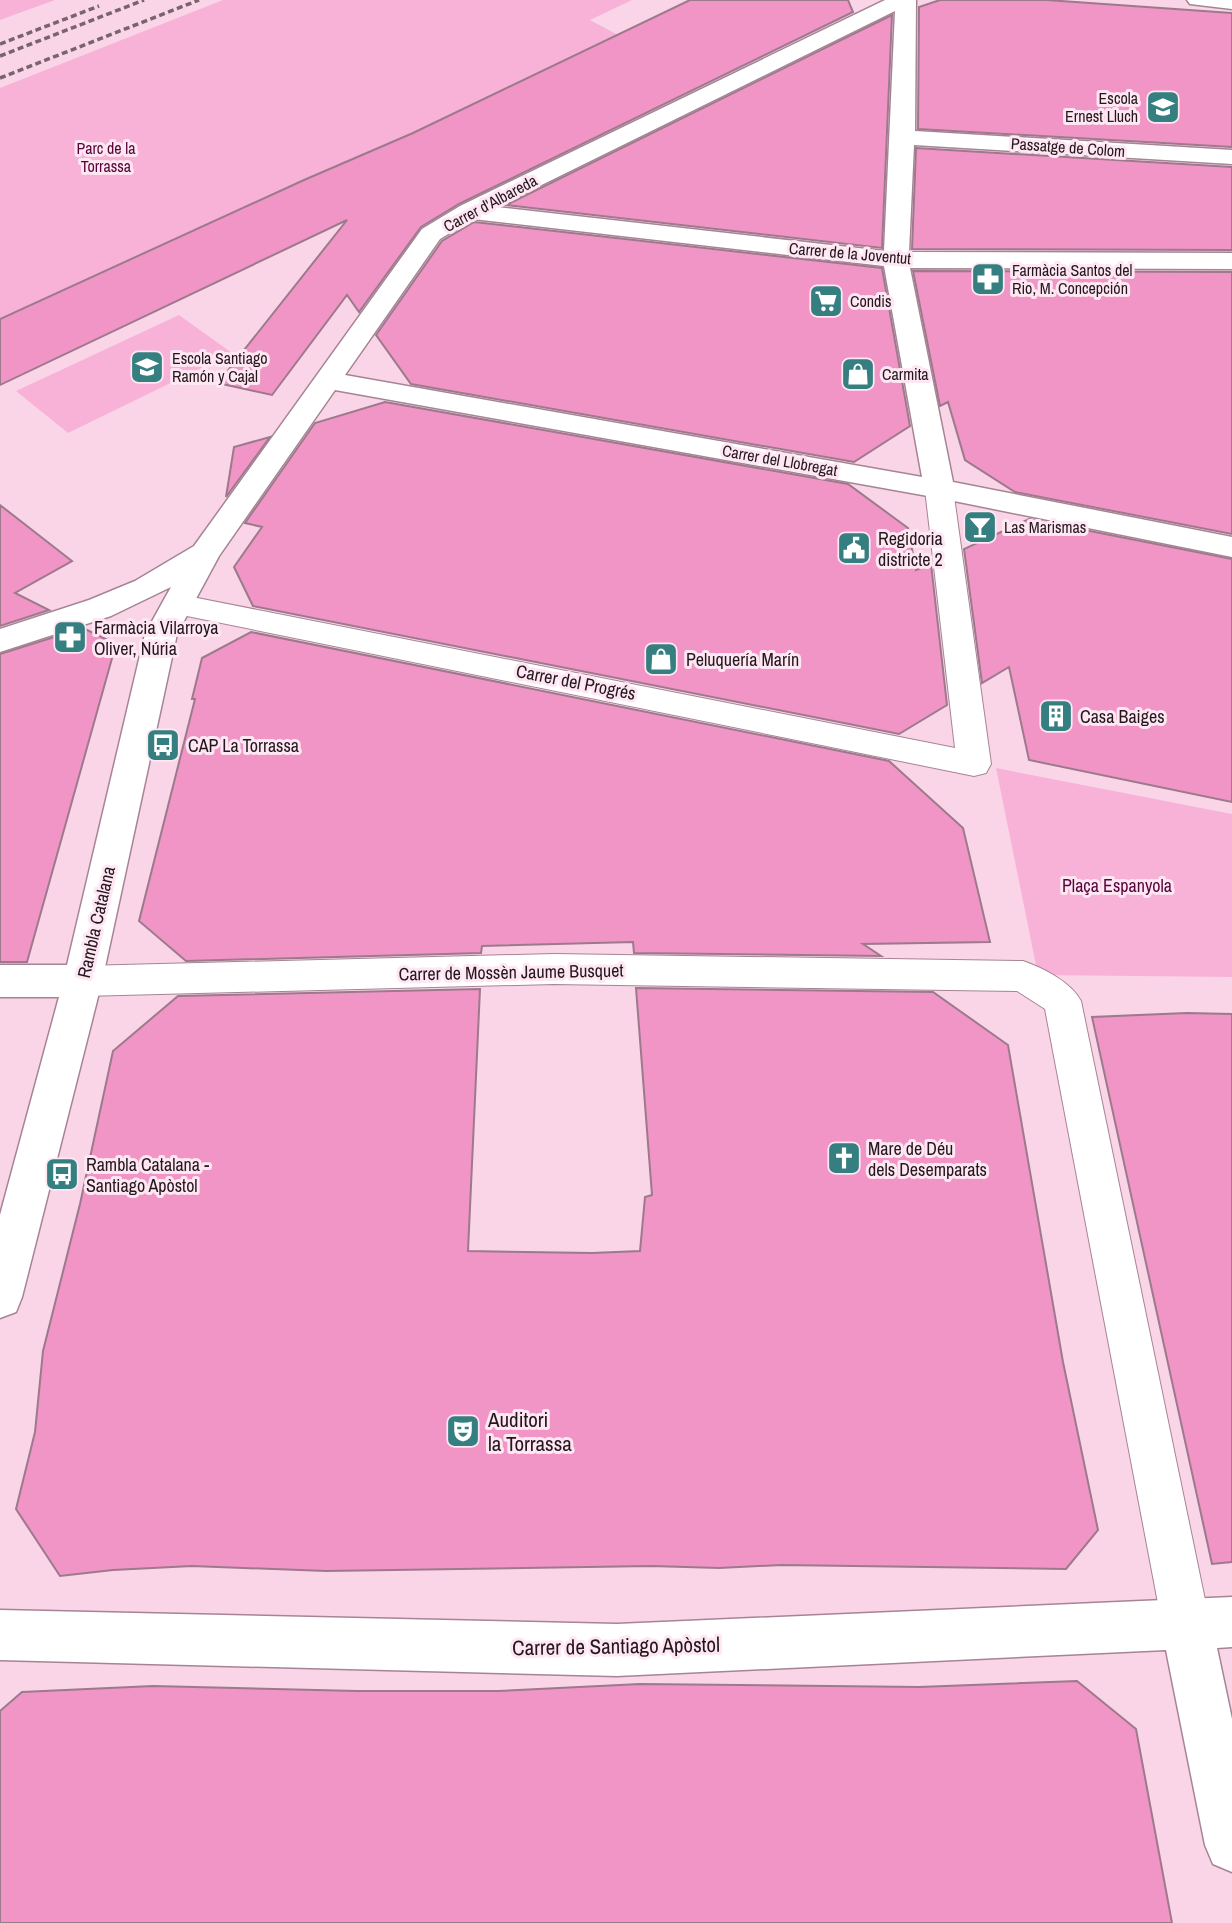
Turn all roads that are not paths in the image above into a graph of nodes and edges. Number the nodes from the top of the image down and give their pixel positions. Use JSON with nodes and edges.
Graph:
{"nodes":[{"id":1,"x":904,"y":0,"type":"edge"},
{"id":2,"x":1197,"y":0,"type":"edge"},
{"id":3,"x":1232,"y":2,"type":"edge"},
{"id":4,"x":903,"y":136,"type":"junction"},
{"id":5,"x":1232,"y":157,"type":"edge"},
{"id":6,"x":469,"y":211,"type":"junction"},
{"id":7,"x":896,"y":260,"type":"junction"},
{"id":8,"x":1232,"y":261,"type":"edge"},
{"id":9,"x":327,"y":380,"type":"junction"},
{"id":10,"x":939,"y":489,"type":"junction"},
{"id":11,"x":1232,"y":547,"type":"edge"},
{"id":12,"x":205,"y":553,"type":"junction"},
{"id":13,"x":100,"y":608,"type":"junction"},
{"id":14,"x":169,"y":619,"type":"junction"},
{"id":15,"x":0,"y":641,"type":"edge"},
{"id":16,"x":0,"y":981,"type":"edge"},
{"id":17,"x":83,"y":981,"type":"junction"},
{"id":18,"x":0,"y":1297,"type":"edge"},
{"id":19,"x":1209,"y":1623,"type":"edge"},
{"id":20,"x":0,"y":1635,"type":"edge"},
{"id":21,"x":1232,"y":1845,"type":"edge"}],
"edges":[{"from":1,"to":4,"type":"street"},
{"from":1,"to":6,"type":"street","name":"Carrer d'Albareda"},
{"from":2,"to":3,"type":"street"},
{"from":4,"to":5,"type":"street","name":"Passatge de Colom"},
{"from":4,"to":7,"type":"street"},
{"from":6,"to":7,"type":"street","name":"Carrer de la Joventut"},
{"from":6,"to":9,"type":"street","name":"Carrer d'Albareda"},
{"from":7,"to":8,"type":"street","name":"Carrer de la Joventut"},
{"from":7,"to":10,"type":"street"},
{"from":9,"to":10,"type":"street","name":"Carrer del Llobregat"},
{"from":9,"to":12,"type":"street","name":"Carrer d'Albareda"},
{"from":10,"to":11,"type":"street","name":"Carrer del Llobregat"},
{"from":10,"to":14,"type":"street","name":"Carrer del Progrés"},
{"from":12,"to":13,"type":"street"},
{"from":12,"to":14,"type":"street","name":"Rambla Catalana"},
{"from":13,"to":14,"type":"street"},
{"from":13,"to":15,"type":"street"},
{"from":14,"to":17,"type":"street","name":"Rambla Catalana"},
{"from":16,"to":17,"type":"street","name":"Carrer de Mossèn Jaume Busquet"},
{"from":17,"to":18,"type":"street","name":"Rambla Catalana"},
{"from":17,"to":19,"type":"street","name":"Carrer de Mossèn Jaume Busquet"},
{"from":19,"to":20,"type":"street","name":"Carrer de Santiago Apòstol"},
{"from":19,"to":21,"type":"street"}]}
